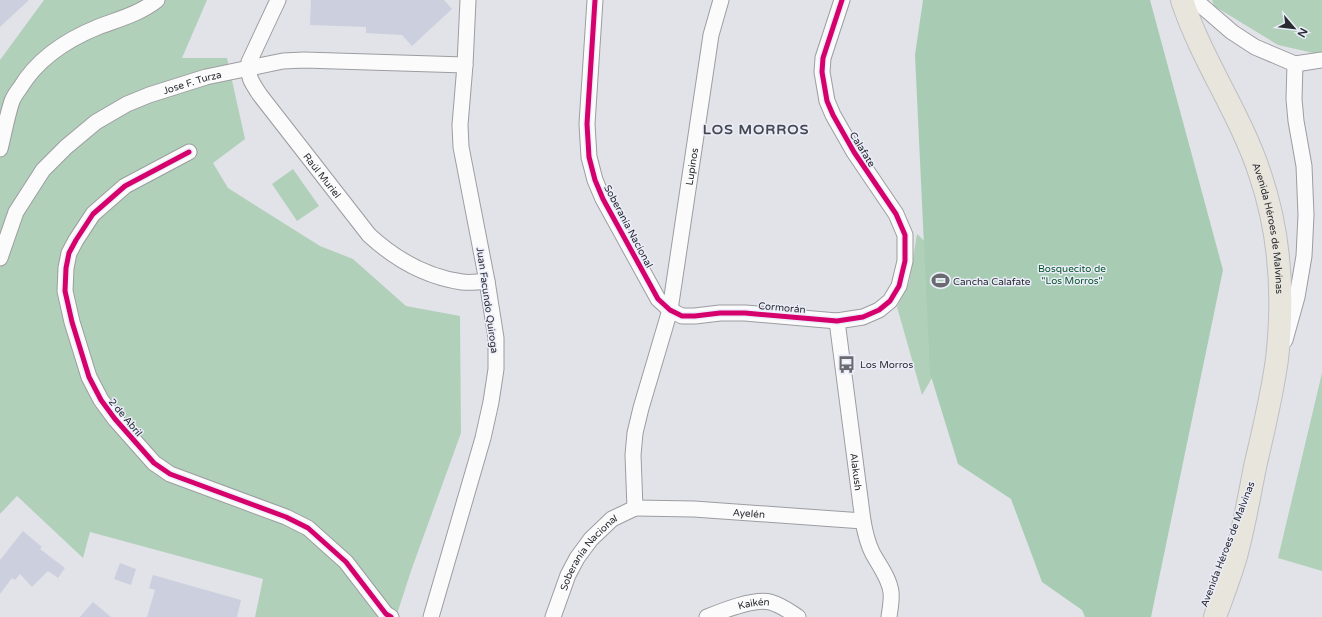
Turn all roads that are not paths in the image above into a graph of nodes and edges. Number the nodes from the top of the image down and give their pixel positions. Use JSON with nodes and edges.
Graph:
{"nodes":[{"id":1,"x":157,"y":0,"type":"edge"},
{"id":2,"x":278,"y":0,"type":"edge"},
{"id":3,"x":468,"y":0,"type":"edge"},
{"id":4,"x":595,"y":0,"type":"edge"},
{"id":5,"x":721,"y":0,"type":"edge"},
{"id":6,"x":842,"y":0,"type":"edge"},
{"id":7,"x":1182,"y":0,"type":"edge"},
{"id":8,"x":1195,"y":0,"type":"edge"},
{"id":9,"x":1322,"y":60,"type":"edge"},
{"id":10,"x":1295,"y":64,"type":"junction"},
{"id":11,"x":465,"y":65,"type":"junction"},
{"id":12,"x":248,"y":69,"type":"junction"},
{"id":13,"x":0,"y":149,"type":"edge"},
{"id":14,"x":189,"y":152,"type":"dead end"},
{"id":15,"x":0,"y":258,"type":"edge"},
{"id":16,"x":487,"y":281,"type":"junction"},
{"id":17,"x":890,"y":301,"type":"joint"},
{"id":18,"x":670,"y":310,"type":"junction"},
{"id":19,"x":837,"y":321,"type":"junction"},
{"id":20,"x":1273,"y":385,"type":"junction"},
{"id":21,"x":1255,"y":470,"type":"junction"},
{"id":22,"x":635,"y":508,"type":"junction"},
{"id":23,"x":863,"y":522,"type":"junction"},
{"id":24,"x":391,"y":617,"type":"edge"},
{"id":25,"x":430,"y":617,"type":"edge"},
{"id":26,"x":553,"y":617,"type":"edge"},
{"id":27,"x":707,"y":617,"type":"edge"},
{"id":28,"x":798,"y":617,"type":"edge"},
{"id":29,"x":889,"y":617,"type":"edge"},
{"id":30,"x":1200,"y":617,"type":"edge"},
{"id":31,"x":1214,"y":617,"type":"edge"}],
"edges":[{"from":1,"to":13,"type":"street"},
{"from":2,"to":12,"type":"street"},
{"from":3,"to":11,"type":"street","name":"Juan Facundo Quiroga"},
{"from":4,"to":18,"type":"street","name":"Soberanía Nacional"},
{"from":5,"to":18,"type":"street","name":"Lupinos"},
{"from":6,"to":17,"type":"street","name":"Calafate"},
{"from":7,"to":20,"type":"highway","name":"Avenida Héroes de Malvinas"},
{"from":8,"to":10,"type":"street"},
{"from":9,"to":10,"type":"street"},
{"from":10,"to":20,"type":"street"},
{"from":11,"to":12,"type":"street","name":"Jose F. Turza"},
{"from":11,"to":16,"type":"street","name":"Juan Facundo Quiroga"},
{"from":12,"to":15,"type":"street","name":"Jose F. Turza"},
{"from":12,"to":16,"type":"street","name":"Raúl Muriel"},
{"from":14,"to":24,"type":"street","name":"2 de Abril"},
{"from":16,"to":25,"type":"street","name":"Juan Facundo Quiroga"},
{"from":17,"to":19,"type":"street","name":"Cormorán"},
{"from":18,"to":19,"type":"street","name":"Cormorán"},
{"from":18,"to":22,"type":"street"},
{"from":19,"to":23,"type":"street","name":"Alakush"},
{"from":20,"to":21,"type":"highway","name":"Avenida Héroes de Malvinas"},
{"from":21,"to":30,"type":"highway","name":"Avenida Héroes de Malvinas"},
{"from":21,"to":31,"type":"highway","name":"Avenida Héroes de Malvinas"},
{"from":22,"to":23,"type":"street","name":"Ayelén"},
{"from":22,"to":26,"type":"street","name":"Soberanía Nacional"},
{"from":23,"to":29,"type":"street","name":"Alakush"},
{"from":27,"to":28,"type":"street","name":"Kaikén"}]}
